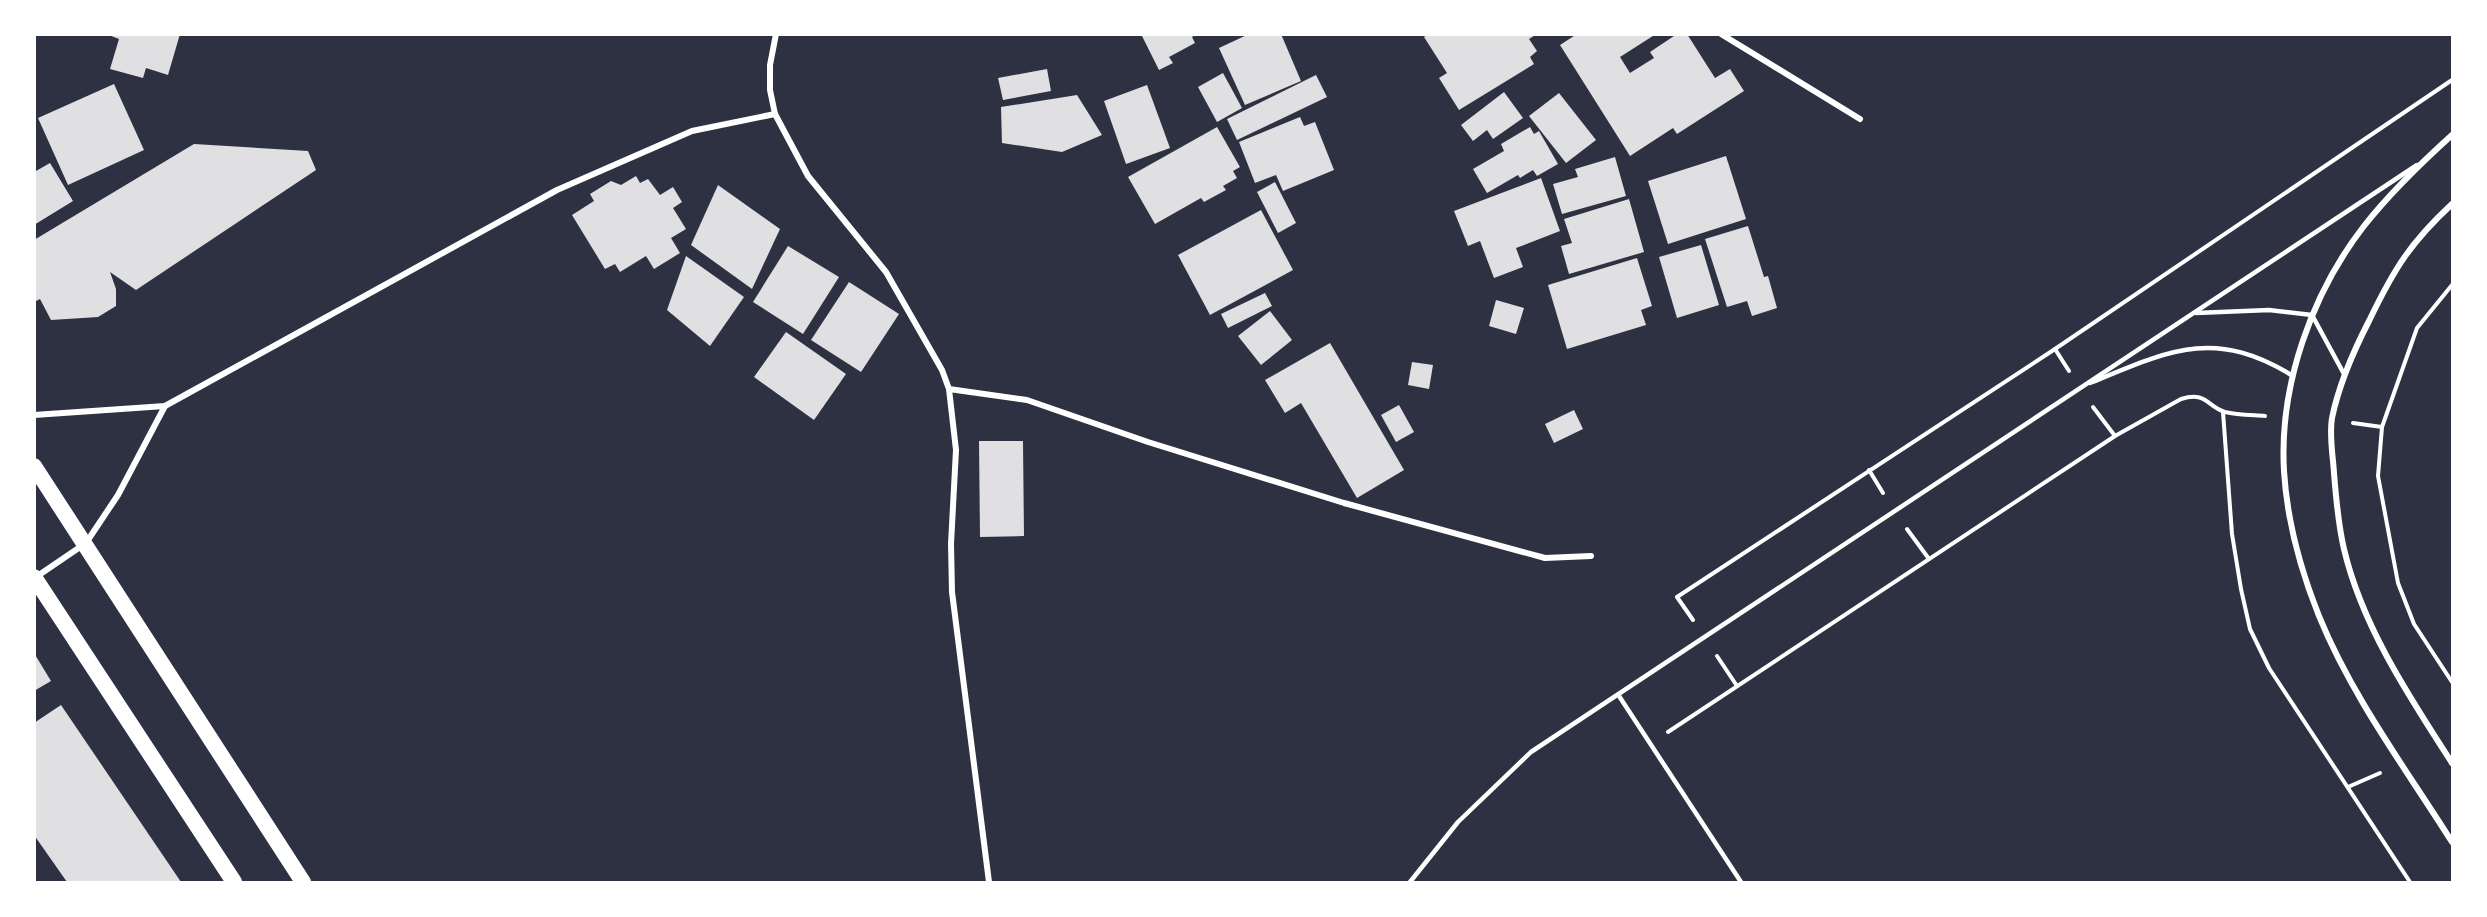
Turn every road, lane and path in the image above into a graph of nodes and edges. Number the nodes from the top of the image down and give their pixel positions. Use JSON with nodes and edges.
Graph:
{"nodes":[{"id":1,"x":776,"y":34,"type":"edge"},
{"id":2,"x":1721,"y":34,"type":"edge"},
{"id":3,"x":2452,"y":80,"type":"edge"},
{"id":4,"x":775,"y":114,"type":"junction"},
{"id":5,"x":1860,"y":119,"type":"dead end"},
{"id":6,"x":2452,"y":135,"type":"edge"},
{"id":7,"x":2427,"y":158,"type":"junction"},
{"id":8,"x":2452,"y":204,"type":"edge"},
{"id":9,"x":2452,"y":285,"type":"edge"},
{"id":10,"x":2193,"y":313,"type":"junction"},
{"id":11,"x":2312,"y":315,"type":"junction"},
{"id":12,"x":2344,"y":374,"type":"junction"},
{"id":13,"x":2293,"y":376,"type":"junction"},
{"id":14,"x":2079,"y":387,"type":"junction"},
{"id":15,"x":949,"y":389,"type":"junction"},
{"id":16,"x":165,"y":406,"type":"junction"},
{"id":17,"x":2223,"y":412,"type":"junction"},
{"id":18,"x":34,"y":415,"type":"edge"},
{"id":19,"x":2287,"y":418,"type":"junction"},
{"id":20,"x":2331,"y":420,"type":"junction"},
{"id":21,"x":2382,"y":427,"type":"junction"},
{"id":22,"x":34,"y":466,"type":"edge"},
{"id":23,"x":86,"y":543,"type":"junction"},
{"id":24,"x":1591,"y":556,"type":"dead end"},
{"id":25,"x":35,"y":578,"type":"edge"},
{"id":26,"x":1706,"y":639,"type":"junction"},
{"id":27,"x":2452,"y":682,"type":"edge"},
{"id":28,"x":1737,"y":686,"type":"junction"},
{"id":29,"x":1619,"y":696,"type":"junction"},
{"id":30,"x":1650,"y":744,"type":"junction"},
{"id":31,"x":2452,"y":763,"type":"edge"},
{"id":32,"x":2452,"y":842,"type":"edge"},
{"id":33,"x":234,"y":882,"type":"edge"},
{"id":34,"x":303,"y":882,"type":"edge"},
{"id":35,"x":989,"y":882,"type":"edge"},
{"id":36,"x":1410,"y":882,"type":"edge"},
{"id":37,"x":1741,"y":882,"type":"edge"},
{"id":38,"x":2410,"y":882,"type":"edge"}],
"edges":[{"from":1,"to":4,"type":"street"},
{"from":2,"to":5,"type":"street"},
{"from":3,"to":26,"type":"path"},
{"from":4,"to":15,"type":"street"},
{"from":4,"to":16,"type":"street"},
{"from":6,"to":7,"type":"street"},
{"from":7,"to":10,"type":"lane"},
{"from":7,"to":11,"type":"street"},
{"from":8,"to":12,"type":"street"},
{"from":9,"to":21,"type":"path"},
{"from":10,"to":11,"type":"lane"},
{"from":10,"to":14,"type":"lane"},
{"from":11,"to":12,"type":"lane"},
{"from":11,"to":13,"type":"street"},
{"from":12,"to":20,"type":"street"},
{"from":13,"to":14,"type":"lane"},
{"from":13,"to":19,"type":"street"},
{"from":14,"to":26,"type":"lane"},
{"from":15,"to":24,"type":"street"},
{"from":15,"to":35,"type":"street"},
{"from":16,"to":18,"type":"street"},
{"from":16,"to":23,"type":"street"},
{"from":17,"to":19,"type":"path"},
{"from":17,"to":28,"type":"path"},
{"from":17,"to":38,"type":"path"},
{"from":19,"to":32,"type":"street"},
{"from":20,"to":21,"type":"path"},
{"from":20,"to":31,"type":"street"},
{"from":21,"to":27,"type":"path"},
{"from":22,"to":23,"type":"highway"},
{"from":23,"to":25,"type":"street"},
{"from":23,"to":34,"type":"highway"},
{"from":25,"to":33,"type":"highway"},
{"from":26,"to":28,"type":"path"},
{"from":26,"to":29,"type":"lane"},
{"from":28,"to":30,"type":"path"},
{"from":29,"to":30,"type":"lane"},
{"from":29,"to":36,"type":"lane"},
{"from":30,"to":37,"type":"lane"}]}
